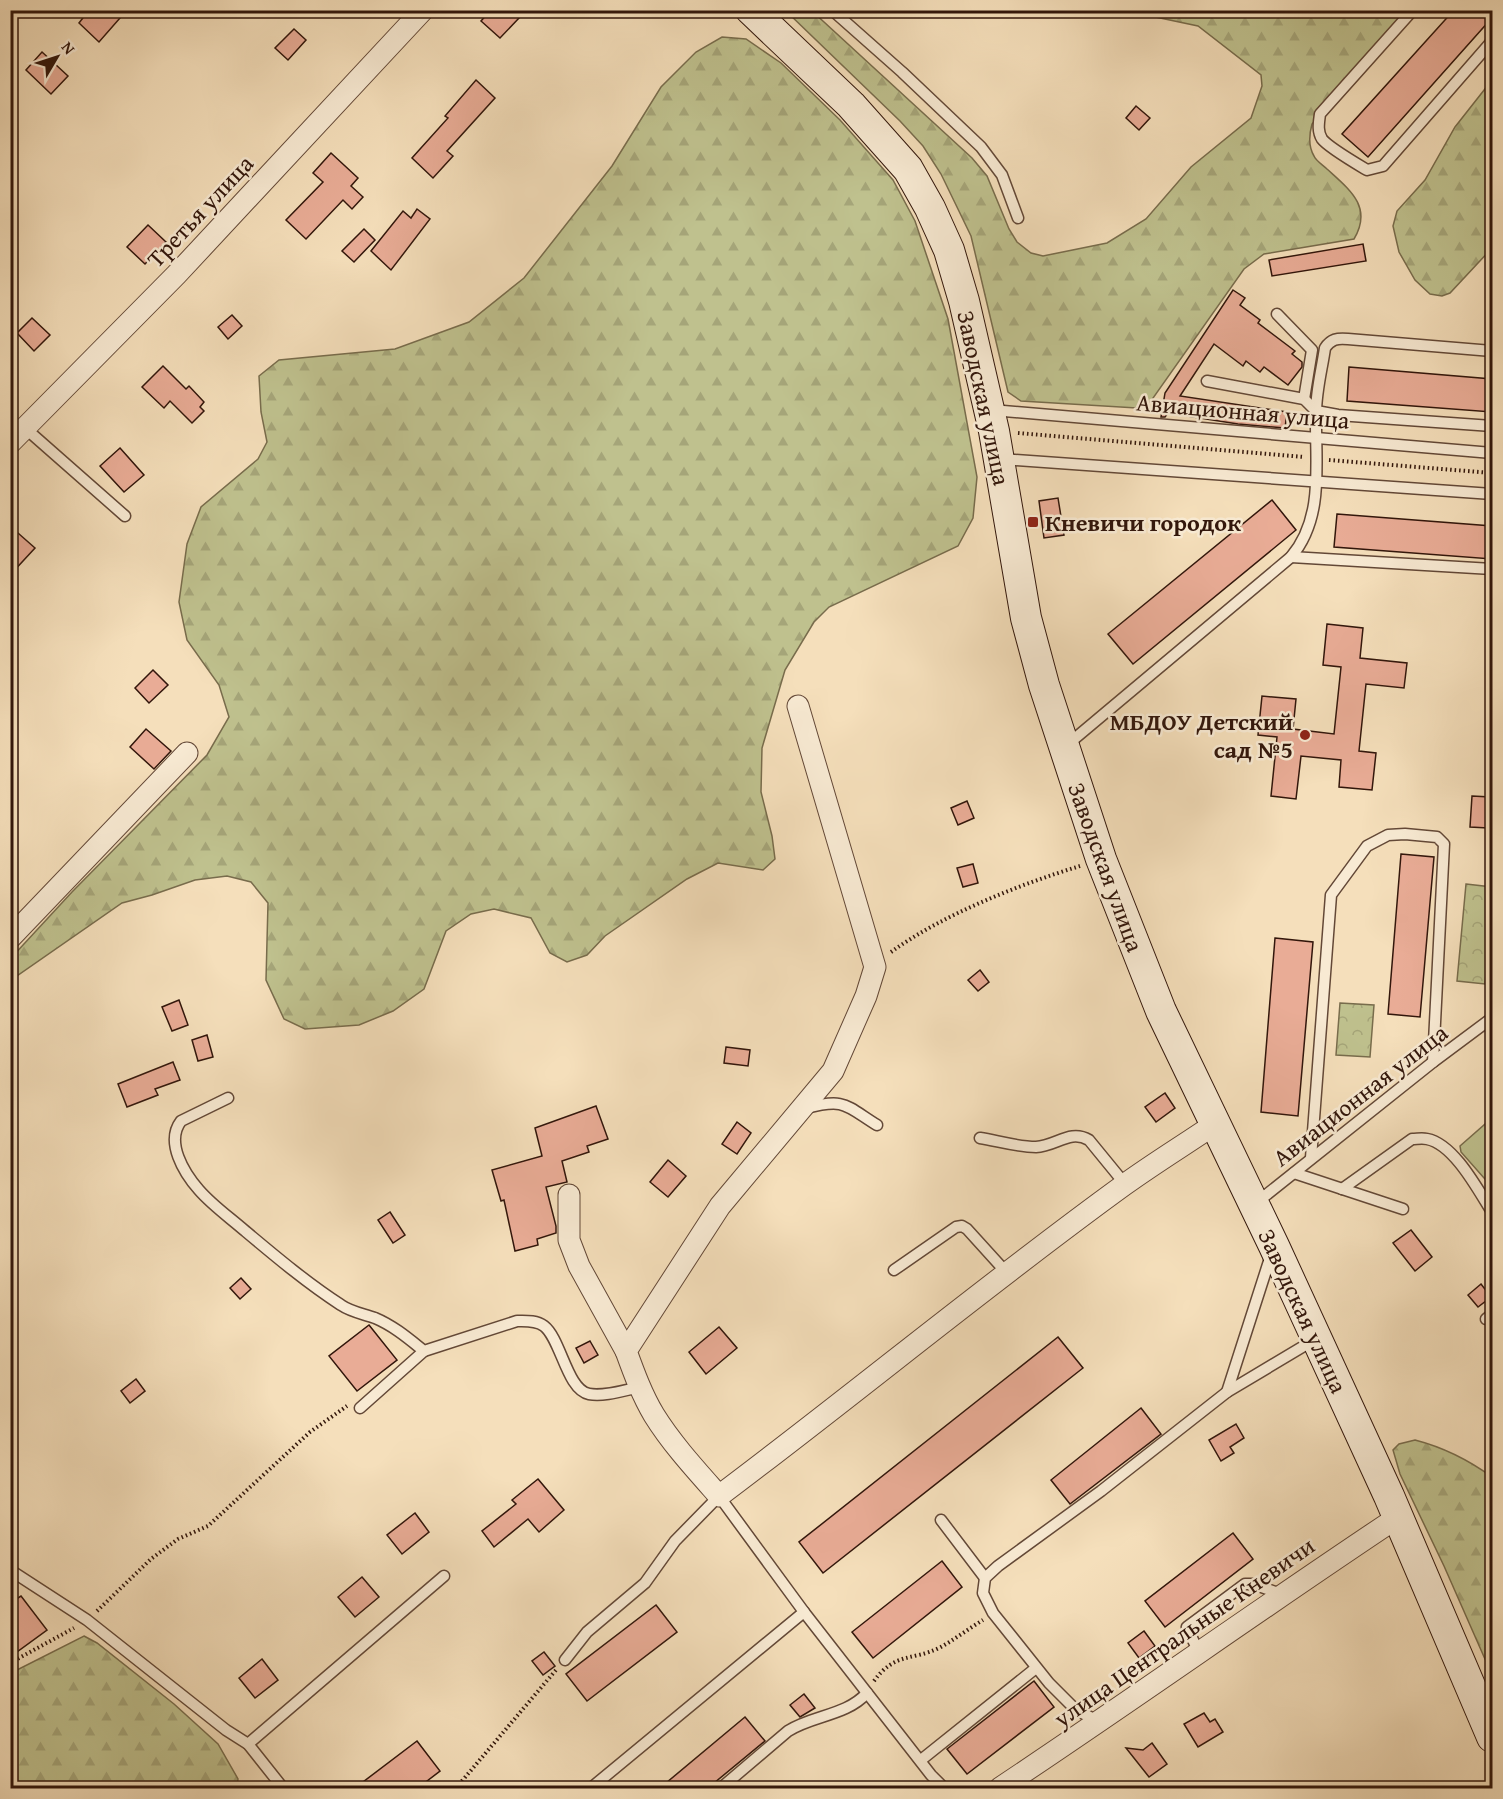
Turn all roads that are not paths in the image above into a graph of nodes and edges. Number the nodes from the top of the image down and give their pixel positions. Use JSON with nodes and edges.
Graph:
{"nodes":[{"id":1,"x":423,"y":10,"type":"edge"},
{"id":2,"x":750,"y":10,"type":"edge"},
{"id":3,"x":832,"y":10,"type":"edge"},
{"id":4,"x":1413,"y":10,"type":"edge"},
{"id":5,"x":1492,"y":41,"type":"edge"},
{"id":6,"x":1018,"y":218,"type":"dead end"},
{"id":7,"x":1277,"y":314,"type":"dead end"},
{"id":8,"x":1492,"y":351,"type":"edge"},
{"id":9,"x":1208,"y":381,"type":"dead end"},
{"id":10,"x":1304,"y":399,"type":"junction"},
{"id":11,"x":1316,"y":411,"type":"junction"},
{"id":12,"x":1492,"y":426,"type":"edge"},
{"id":13,"x":994,"y":433,"type":"junction"},
{"id":14,"x":18,"y":435,"type":"edge"},
{"id":15,"x":1316,"y":439,"type":"junction"},
{"id":16,"x":1492,"y":453,"type":"edge"},
{"id":17,"x":1317,"y":481,"type":"junction"},
{"id":18,"x":1492,"y":494,"type":"edge"},
{"id":19,"x":125,"y":516,"type":"dead end"},
{"id":20,"x":1291,"y":557,"type":"junction"},
{"id":21,"x":1492,"y":569,"type":"edge"},
{"id":22,"x":798,"y":706,"type":"dead end"},
{"id":23,"x":1064,"y":748,"type":"junction"},
{"id":24,"x":187,"y":753,"type":"dead end"},
{"id":25,"x":10,"y":938,"type":"edge"},
{"id":26,"x":1492,"y":1018,"type":"edge"},
{"id":27,"x":1433,"y":1062,"type":"junction"},
{"id":28,"x":228,"y":1098,"type":"dead end"},
{"id":29,"x":802,"y":1108,"type":"junction"},
{"id":30,"x":1215,"y":1124,"type":"junction"},
{"id":31,"x":877,"y":1125,"type":"dead end"},
{"id":32,"x":981,"y":1138,"type":"dead end"},
{"id":33,"x":1311,"y":1158,"type":"junction"},
{"id":34,"x":1294,"y":1173,"type":"junction"},
{"id":35,"x":1125,"y":1184,"type":"junction"},
{"id":36,"x":1342,"y":1189,"type":"junction"},
{"id":37,"x":569,"y":1195,"type":"dead end"},
{"id":38,"x":1253,"y":1205,"type":"junction"},
{"id":39,"x":1403,"y":1209,"type":"dead end"},
{"id":40,"x":1492,"y":1212,"type":"edge"},
{"id":41,"x":1274,"y":1246,"type":"junction"},
{"id":42,"x":894,"y":1270,"type":"dead end"},
{"id":43,"x":1006,"y":1272,"type":"junction"},
{"id":44,"x":1317,"y":1338,"type":"junction"},
{"id":45,"x":424,"y":1351,"type":"junction"},
{"id":46,"x":626,"y":1351,"type":"junction"},
{"id":47,"x":640,"y":1387,"type":"junction"},
{"id":48,"x":1227,"y":1392,"type":"junction"},
{"id":49,"x":360,"y":1408,"type":"road end"},
{"id":50,"x":719,"y":1496,"type":"junction"},
{"id":51,"x":1398,"y":1517,"type":"junction"},
{"id":52,"x":940,"y":1520,"type":"dead end"},
{"id":53,"x":10,"y":1570,"type":"edge"},
{"id":54,"x":444,"y":1576,"type":"dead end"},
{"id":55,"x":985,"y":1578,"type":"junction"},
{"id":56,"x":1281,"y":1594,"type":"junction"},
{"id":57,"x":804,"y":1612,"type":"junction"},
{"id":58,"x":1199,"y":1653,"type":"junction"},
{"id":59,"x":565,"y":1660,"type":"road end"},
{"id":60,"x":1036,"y":1668,"type":"junction"},
{"id":61,"x":867,"y":1693,"type":"junction"},
{"id":62,"x":1099,"y":1722,"type":"junction"},
{"id":63,"x":1492,"y":1737,"type":"edge"},
{"id":64,"x":248,"y":1744,"type":"junction"},
{"id":65,"x":921,"y":1760,"type":"junction"},
{"id":66,"x":283,"y":1788,"type":"edge"},
{"id":67,"x":591,"y":1788,"type":"edge"},
{"id":68,"x":721,"y":1788,"type":"edge"},
{"id":69,"x":944,"y":1788,"type":"edge"},
{"id":70,"x":1000,"y":1788,"type":"edge"}],
"edges":[{"from":1,"to":14,"type":"street","name":"Третья улица"},
{"from":2,"to":13,"type":"street","name":"Заводская улица"},
{"from":3,"to":6,"type":"lane"},
{"from":4,"to":5,"type":"lane"},
{"from":7,"to":10,"type":"lane"},
{"from":8,"to":11,"type":"lane"},
{"from":9,"to":10,"type":"lane"},
{"from":10,"to":11,"type":"lane"},
{"from":11,"to":12,"type":"lane"},
{"from":11,"to":15,"type":"lane"},
{"from":13,"to":15,"type":"lane","name":"Авиационная улица"},
{"from":13,"to":17,"type":"lane"},
{"from":13,"to":23,"type":"street","name":"Заводская улица"},
{"from":14,"to":19,"type":"lane"},
{"from":15,"to":16,"type":"lane","name":"Авиационная улица"},
{"from":15,"to":17,"type":"lane"},
{"from":17,"to":18,"type":"lane"},
{"from":17,"to":20,"type":"lane"},
{"from":20,"to":21,"type":"lane"},
{"from":20,"to":23,"type":"lane"},
{"from":22,"to":29,"type":"street"},
{"from":23,"to":30,"type":"street","name":"Заводская улица"},
{"from":24,"to":25,"type":"street"},
{"from":26,"to":27,"type":"lane","name":"Авиационная улица"},
{"from":27,"to":33,"type":"lane","name":"Авиационная улица"},
{"from":27,"to":33,"type":"lane"},
{"from":28,"to":45,"type":"lane"},
{"from":29,"to":31,"type":"lane"},
{"from":29,"to":46,"type":"street"},
{"from":30,"to":35,"type":"street"},
{"from":30,"to":38,"type":"street","name":"Заводская улица"},
{"from":32,"to":35,"type":"lane"},
{"from":33,"to":34,"type":"lane","name":"Авиационная улица"},
{"from":34,"to":36,"type":"lane"},
{"from":34,"to":38,"type":"lane","name":"Авиационная улица"},
{"from":35,"to":43,"type":"street"},
{"from":36,"to":39,"type":"lane"},
{"from":36,"to":40,"type":"lane"},
{"from":37,"to":46,"type":"street"},
{"from":38,"to":41,"type":"street","name":"Заводская улица"},
{"from":41,"to":44,"type":"street","name":"Заводская улица"},
{"from":41,"to":48,"type":"lane"},
{"from":42,"to":43,"type":"lane"},
{"from":43,"to":50,"type":"street"},
{"from":44,"to":48,"type":"lane"},
{"from":44,"to":51,"type":"street","name":"Заводская улица"},
{"from":45,"to":47,"type":"lane"},
{"from":45,"to":49,"type":"lane"},
{"from":46,"to":47,"type":"street"},
{"from":47,"to":50,"type":"street"},
{"from":48,"to":55,"type":"lane"},
{"from":50,"to":57,"type":"lane"},
{"from":50,"to":59,"type":"lane"},
{"from":51,"to":56,"type":"street","name":"улица Центральные Кневичи"},
{"from":51,"to":63,"type":"street","name":"Заводская улица"},
{"from":52,"to":55,"type":"lane"},
{"from":53,"to":64,"type":"lane"},
{"from":54,"to":64,"type":"lane"},
{"from":55,"to":60,"type":"lane"},
{"from":56,"to":58,"type":"street","name":"улица Центральные Кневичи"},
{"from":56,"to":58,"type":"lane"},
{"from":57,"to":61,"type":"lane"},
{"from":57,"to":67,"type":"lane"},
{"from":58,"to":62,"type":"street","name":"улица Центральные Кневичи"},
{"from":60,"to":62,"type":"lane"},
{"from":60,"to":65,"type":"lane"},
{"from":61,"to":65,"type":"lane"},
{"from":61,"to":68,"type":"lane"},
{"from":62,"to":70,"type":"street","name":"улица Центральные Кневичи"},
{"from":64,"to":66,"type":"lane"},
{"from":65,"to":69,"type":"lane"}]}
